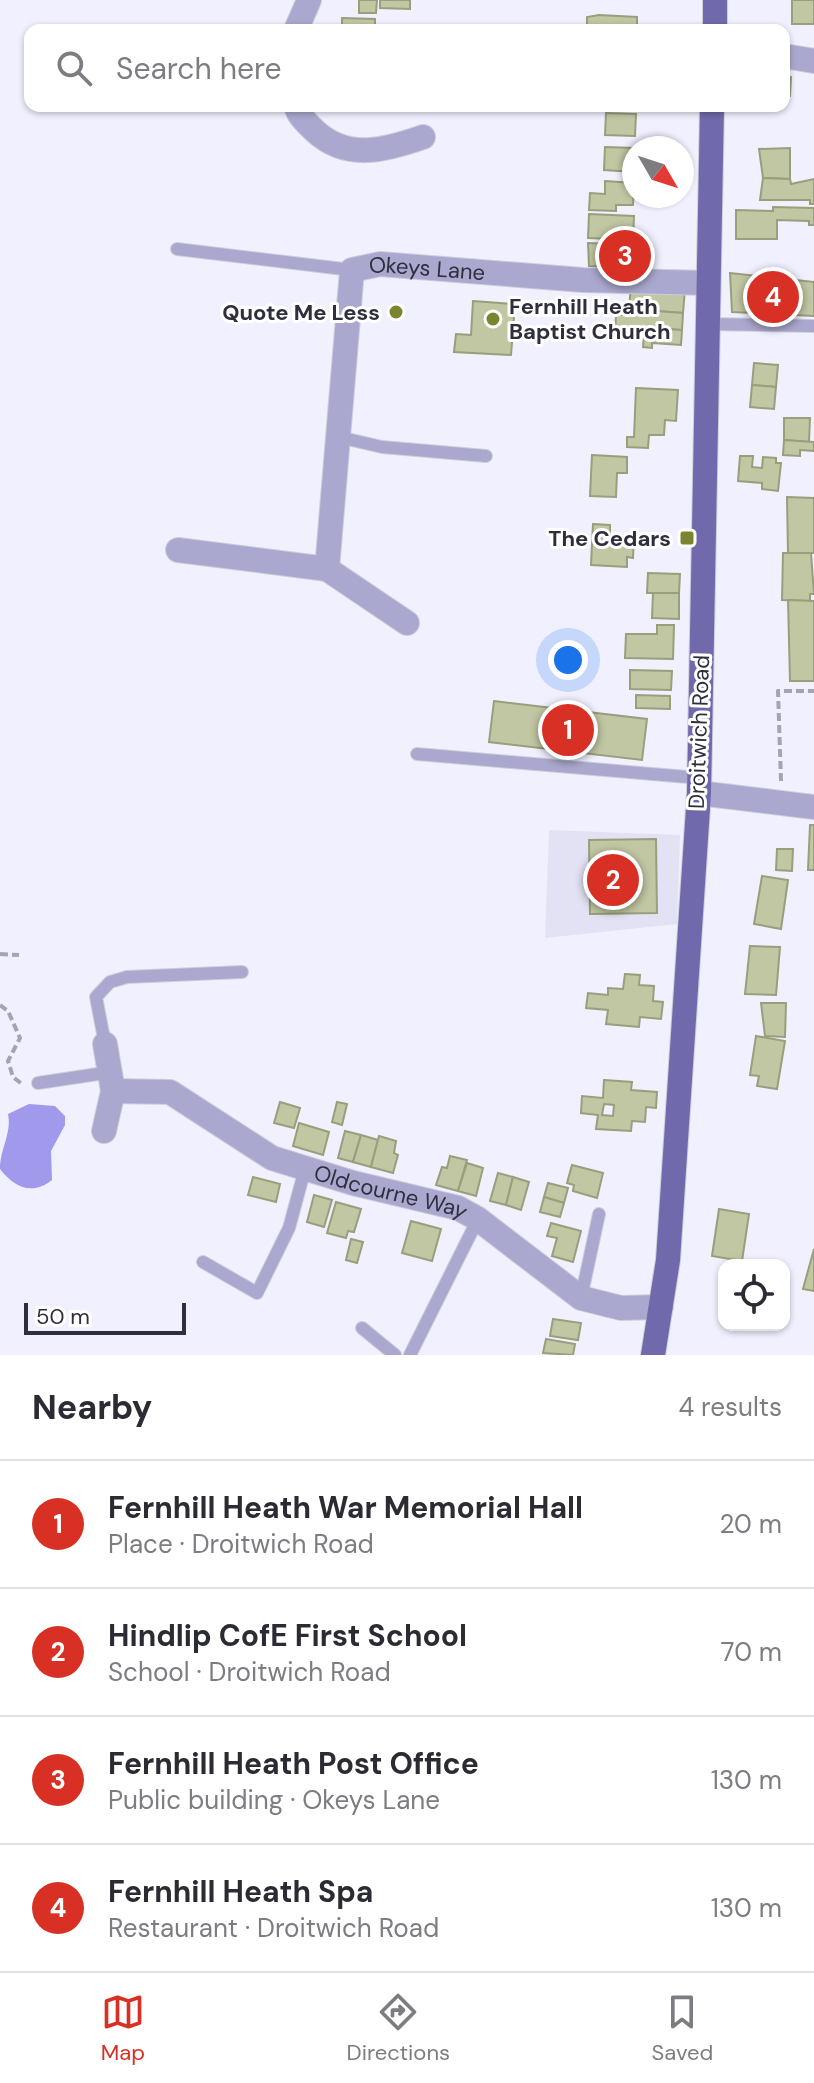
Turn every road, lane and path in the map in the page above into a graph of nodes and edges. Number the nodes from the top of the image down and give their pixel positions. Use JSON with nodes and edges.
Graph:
{"nodes":[{"id":1,"x":309,"y":0,"type":"edge"},
{"id":2,"x":715,"y":0,"type":"edge"},
{"id":3,"x":299,"y":24,"type":"edge"},
{"id":4,"x":715,"y":24,"type":"edge"},
{"id":5,"x":790,"y":57,"type":"edge"},
{"id":6,"x":814,"y":61,"type":"edge"},
{"id":7,"x":298,"y":112,"type":"edge"},
{"id":8,"x":712,"y":112,"type":"edge"},
{"id":9,"x":423,"y":137,"type":"dead end"},
{"id":10,"x":177,"y":249,"type":"dead end"},
{"id":11,"x":352,"y":270,"type":"junction"},
{"id":12,"x":708,"y":283,"type":"junction"},
{"id":13,"x":708,"y":324,"type":"junction"},
{"id":14,"x":814,"y":326,"type":"edge"},
{"id":15,"x":339,"y":437,"type":"junction"},
{"id":16,"x":486,"y":456,"type":"dead end"},
{"id":17,"x":178,"y":550,"type":"dead end"},
{"id":18,"x":327,"y":569,"type":"junction"},
{"id":19,"x":407,"y":623,"type":"dead end"},
{"id":20,"x":814,"y":691,"type":"edge"},
{"id":21,"x":417,"y":754,"type":"dead end"},
{"id":22,"x":699,"y":785,"type":"junction"},
{"id":23,"x":781,"y":803,"type":"junction"},
{"id":24,"x":814,"y":807,"type":"edge"},
{"id":25,"x":0,"y":954,"type":"edge"},
{"id":26,"x":19,"y":955,"type":"dead end"},
{"id":27,"x":242,"y":972,"type":"dead end"},
{"id":28,"x":0,"y":1005,"type":"edge"},
{"id":29,"x":105,"y":1044,"type":"joint"},
{"id":30,"x":112,"y":1081,"type":"junction"},
{"id":31,"x":38,"y":1083,"type":"joint"},
{"id":32,"x":104,"y":1131,"type":"dead end"},
{"id":33,"x":305,"y":1169,"type":"junction"},
{"id":34,"x":599,"y":1214,"type":"dead end"},
{"id":35,"x":478,"y":1219,"type":"junction"},
{"id":36,"x":203,"y":1262,"type":"dead end"},
{"id":37,"x":581,"y":1298,"type":"junction"},
{"id":38,"x":661,"y":1307,"type":"junction"},
{"id":39,"x":362,"y":1328,"type":"dead end"},
{"id":40,"x":395,"y":1355,"type":"edge"},
{"id":41,"x":410,"y":1355,"type":"edge"},
{"id":42,"x":653,"y":1355,"type":"edge"}],
"edges":[{"from":1,"to":3,"type":"street"},
{"from":2,"to":4,"type":"main road"},
{"from":5,"to":6,"type":"street"},
{"from":7,"to":9,"type":"street"},
{"from":8,"to":12,"type":"main road","name":"Droitwich Road"},
{"from":10,"to":11,"type":"lane"},
{"from":11,"to":12,"type":"street","name":"Okeys Lane"},
{"from":11,"to":15,"type":"street","name":"Okeys Lane"},
{"from":12,"to":13,"type":"main road","name":"Droitwich Road"},
{"from":13,"to":14,"type":"lane"},
{"from":13,"to":22,"type":"main road","name":"Droitwich Road"},
{"from":15,"to":16,"type":"lane"},
{"from":15,"to":18,"type":"street","name":"Okeys Lane"},
{"from":17,"to":18,"type":"street"},
{"from":18,"to":19,"type":"street"},
{"from":20,"to":23,"type":"path"},
{"from":21,"to":22,"type":"lane"},
{"from":22,"to":23,"type":"street"},
{"from":22,"to":38,"type":"main road","name":"Droitwich Road"},
{"from":23,"to":24,"type":"street"},
{"from":25,"to":26,"type":"path"},
{"from":27,"to":29,"type":"lane"},
{"from":28,"to":31,"type":"path"},
{"from":29,"to":30,"type":"street"},
{"from":30,"to":31,"type":"lane"},
{"from":30,"to":32,"type":"street"},
{"from":30,"to":33,"type":"street","name":"Oldcourne Way"},
{"from":33,"to":35,"type":"street","name":"Oldcourne Way"},
{"from":33,"to":36,"type":"lane"},
{"from":34,"to":37,"type":"lane"},
{"from":35,"to":37,"type":"street","name":"Oldcourne Way"},
{"from":35,"to":41,"type":"lane"},
{"from":37,"to":38,"type":"street","name":"Oldcourne Way"},
{"from":38,"to":42,"type":"main road","name":"Droitwich Road"},
{"from":39,"to":40,"type":"lane"}]}
